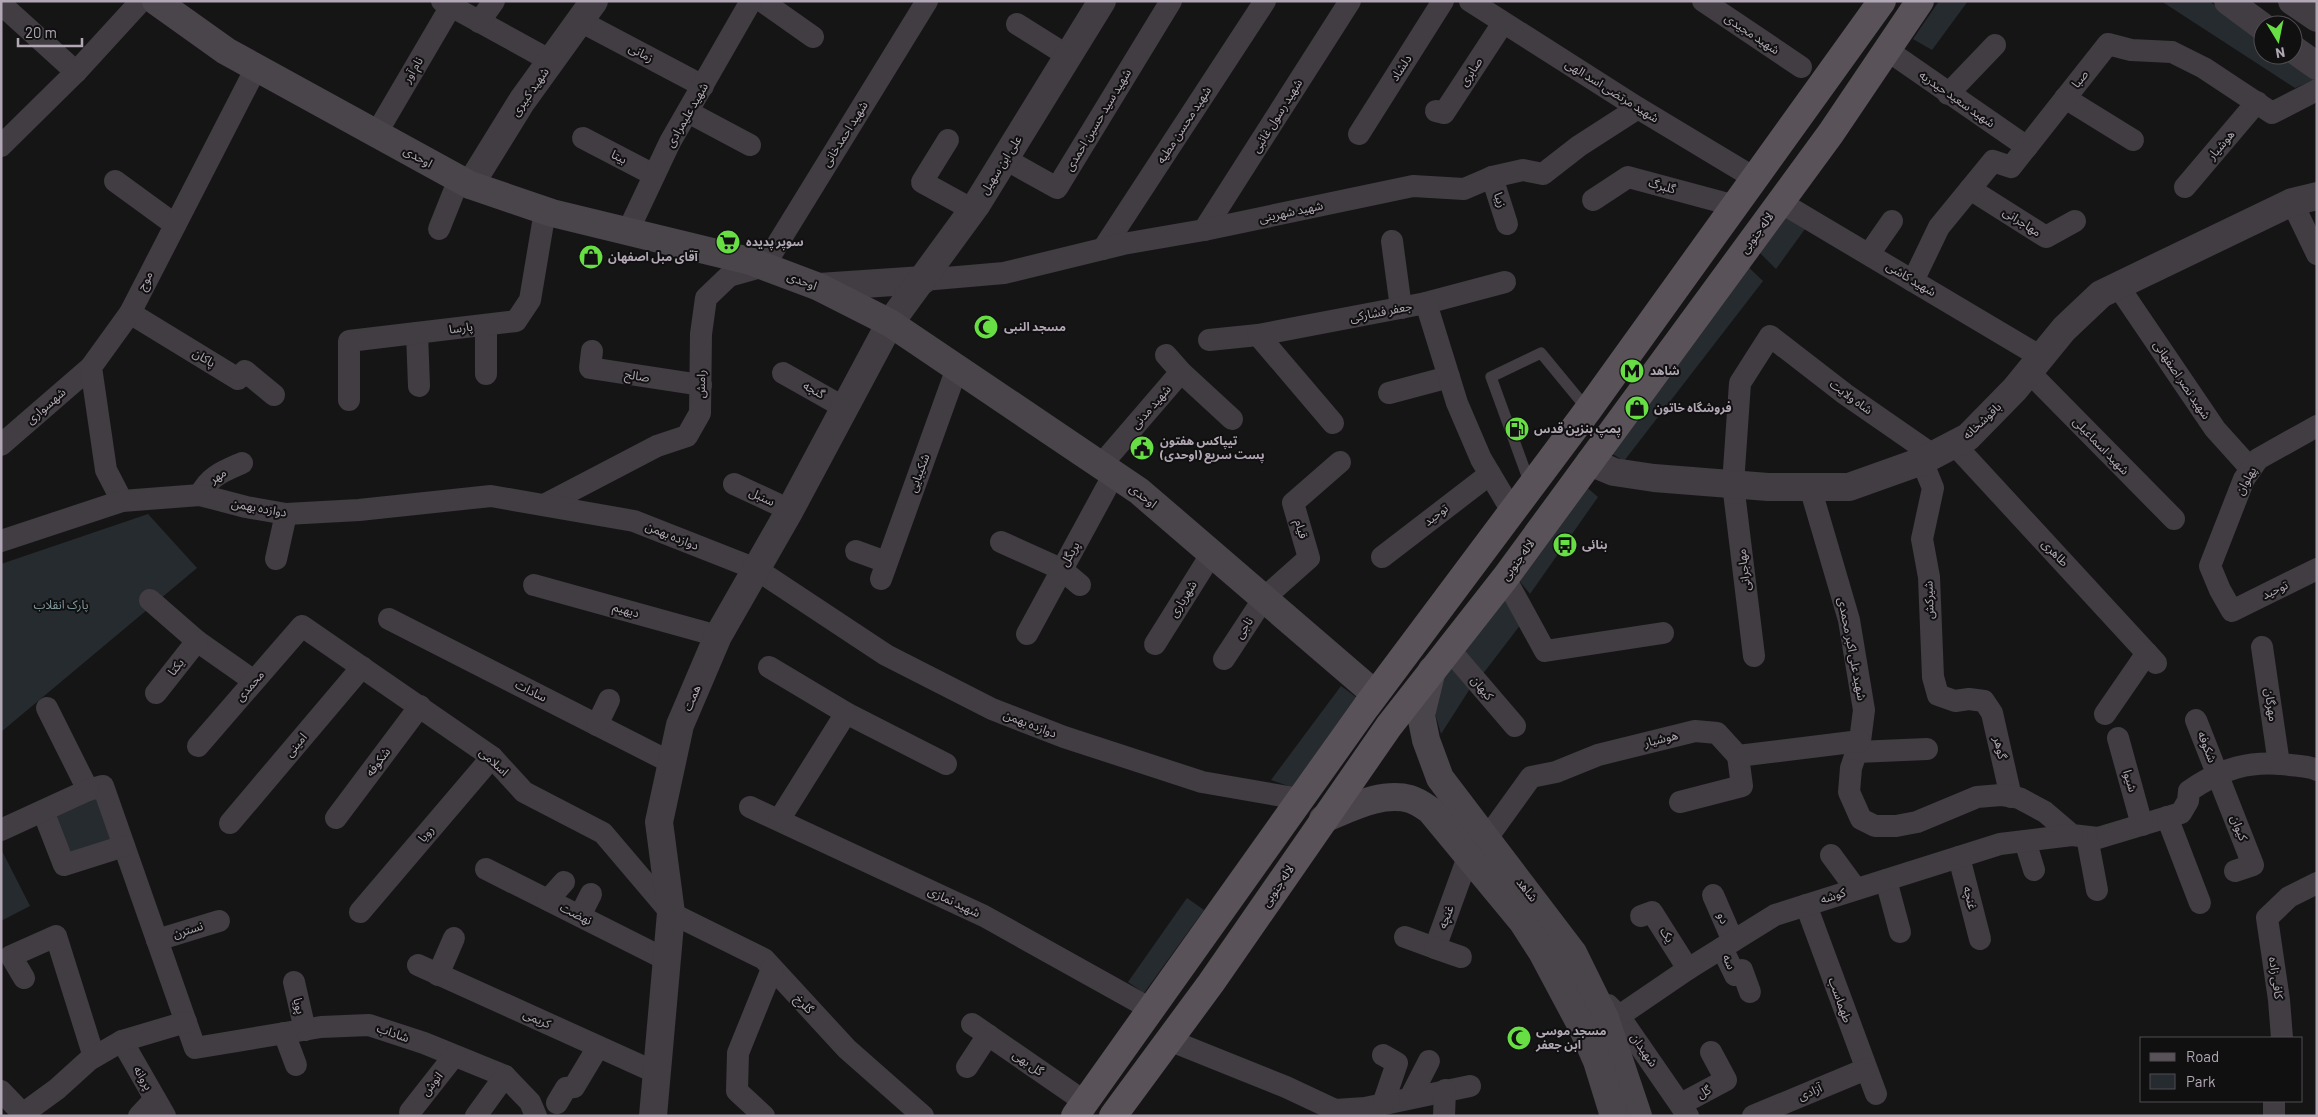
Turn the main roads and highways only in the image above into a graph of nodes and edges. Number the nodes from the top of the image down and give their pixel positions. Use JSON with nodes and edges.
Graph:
{"nodes":[{"id":1,"x":1882,"y":1,"type":"edge"},
{"id":2,"x":1920,"y":1,"type":"edge"},
{"id":3,"x":170,"y":4,"type":"edge"},
{"id":4,"x":1432,"y":670,"type":"junction"},
{"id":5,"x":1375,"y":694,"type":"junction"},
{"id":6,"x":1323,"y":819,"type":"junction"},
{"id":7,"x":1477,"y":848,"type":"junction"},
{"id":8,"x":1080,"y":1109,"type":"edge"},
{"id":9,"x":1611,"y":1112,"type":"edge"},
{"id":10,"x":1113,"y":1116,"type":"edge"},
{"id":11,"x":1638,"y":1116,"type":"edge"}],
"edges":[{"from":1,"to":5,"type":"main road"},
{"from":2,"to":4,"type":"main road","name":"لاله جنوبی"},
{"from":3,"to":5,"type":"main road","name":"اوحدی"},
{"from":4,"to":6,"type":"main road","name":"لاله جنوبی"},
{"from":4,"to":7,"type":"main road","name":"شاهد"},
{"from":5,"to":8,"type":"main road"},
{"from":6,"to":7,"type":"main road","name":"شاهد"},
{"from":6,"to":10,"type":"main road","name":"لاله جنوبی"},
{"from":7,"to":9,"type":"main road","name":"شاهد"},
{"from":7,"to":11,"type":"main road","name":"شاهد"}]}
